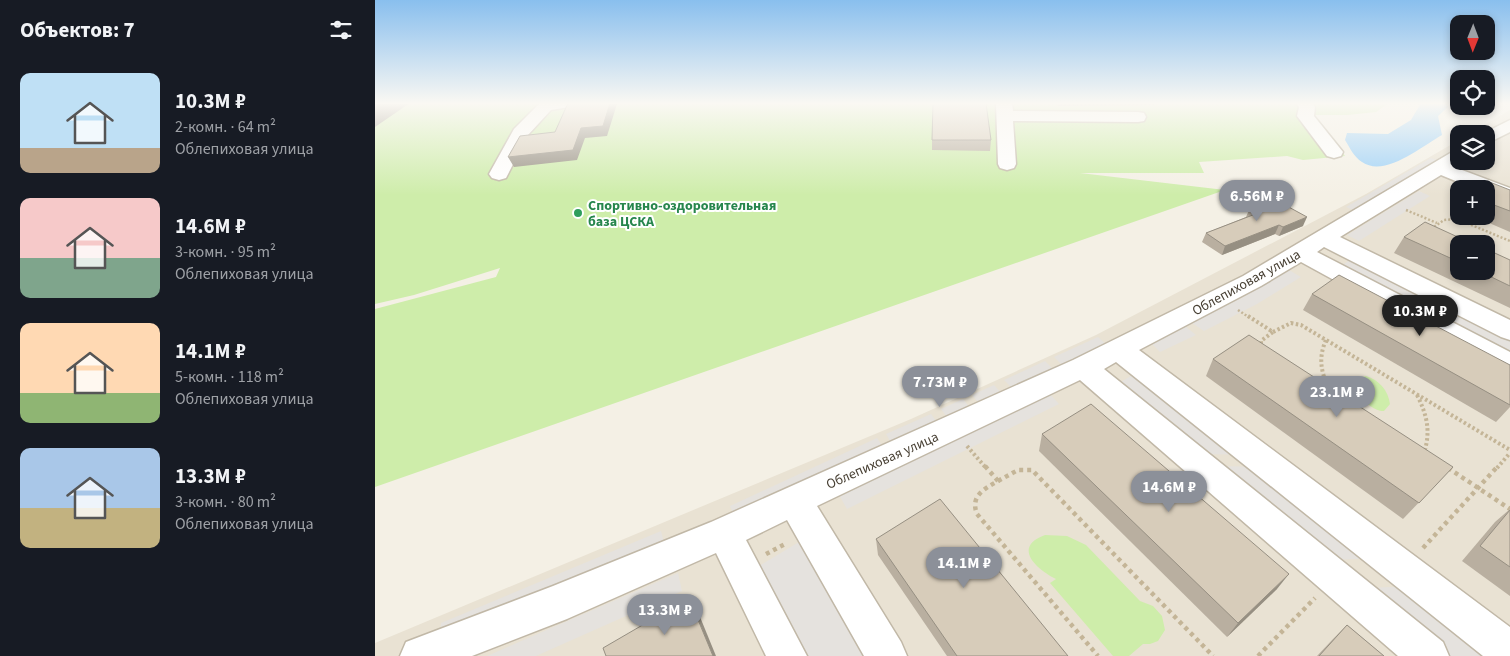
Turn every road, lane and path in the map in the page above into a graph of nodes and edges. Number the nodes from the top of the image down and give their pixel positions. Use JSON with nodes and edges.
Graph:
{"nodes":[{"id":1,"x":520,"y":134,"type":"edge"},
{"id":2,"x":1006,"y":134,"type":"edge"},
{"id":3,"x":1319,"y":134,"type":"edge"},
{"id":4,"x":1334,"y":152,"type":"dead end"},
{"id":5,"x":1007,"y":164,"type":"dead end"},
{"id":6,"x":1450,"y":164,"type":"edge"},
{"id":7,"x":1472,"y":170,"type":"edge"},
{"id":8,"x":1488,"y":170,"type":"edge"},
{"id":9,"x":499,"y":174,"type":"dead end"},
{"id":10,"x":1510,"y":177,"type":"edge"},
{"id":11,"x":1510,"y":195,"type":"edge"},
{"id":12,"x":1385,"y":201,"type":"junction"},
{"id":13,"x":1438,"y":223,"type":"junction"},
{"id":14,"x":1432,"y":234,"type":"edge"},
{"id":15,"x":1510,"y":241,"type":"edge"},
{"id":16,"x":1312,"y":245,"type":"junction"},
{"id":17,"x":1219,"y":298,"type":"junction"},
{"id":18,"x":1510,"y":331,"type":"edge"},
{"id":19,"x":1273,"y":332,"type":"junction"},
{"id":20,"x":1326,"y":340,"type":"junction"},
{"id":21,"x":1117,"y":348,"type":"junction"},
{"id":22,"x":1266,"y":351,"type":"edge"},
{"id":23,"x":1510,"y":364,"type":"edge"},
{"id":24,"x":1083,"y":367,"type":"junction"},
{"id":25,"x":1323,"y":388,"type":"edge"},
{"id":26,"x":1416,"y":394,"type":"junction"},
{"id":27,"x":951,"y":429,"type":"junction"},
{"id":28,"x":1417,"y":448,"type":"edge"},
{"id":29,"x":1510,"y":450,"type":"edge"},
{"id":30,"x":1424,"y":453,"type":"junction"},
{"id":31,"x":1432,"y":458,"type":"edge"},
{"id":32,"x":1440,"y":463,"type":"edge"},
{"id":33,"x":998,"y":480,"type":"junction"},
{"id":34,"x":794,"y":500,"type":"junction"},
{"id":35,"x":1510,"y":509,"type":"edge"},
{"id":36,"x":813,"y":531,"type":"junction"},
{"id":37,"x":724,"y":532,"type":"junction"},
{"id":38,"x":741,"y":566,"type":"junction"},
{"id":39,"x":1510,"y":652,"type":"edge"},
{"id":40,"x":419,"y":656,"type":"edge"},
{"id":41,"x":787,"y":656,"type":"edge"},
{"id":42,"x":887,"y":656,"type":"edge"},
{"id":43,"x":1098,"y":656,"type":"edge"},
{"id":44,"x":1213,"y":656,"type":"edge"},
{"id":45,"x":1429,"y":656,"type":"edge"}],
"edges":[{"from":1,"to":9,"type":"street"},
{"from":2,"to":5,"type":"street"},
{"from":3,"to":4,"type":"street"},
{"from":6,"to":12,"type":"street","name":"Облепиховая улица"},
{"from":7,"to":11,"type":"street"},
{"from":8,"to":10,"type":"street"},
{"from":12,"to":13,"type":"path"},
{"from":12,"to":16,"type":"street","name":"Облепиховая улица"},
{"from":13,"to":14,"type":"path"},
{"from":13,"to":15,"type":"path"},
{"from":16,"to":17,"type":"street","name":"Облепиховая улица"},
{"from":16,"to":18,"type":"street"},
{"from":16,"to":23,"type":"street"},
{"from":17,"to":19,"type":"path"},
{"from":17,"to":21,"type":"street","name":"Облепиховая улица"},
{"from":19,"to":20,"type":"path"},
{"from":19,"to":22,"type":"path"},
{"from":20,"to":25,"type":"path"},
{"from":20,"to":26,"type":"path"},
{"from":21,"to":24,"type":"street","name":"Облепиховая улица"},
{"from":21,"to":39,"type":"street"},
{"from":24,"to":27,"type":"street","name":"Облепиховая улица"},
{"from":24,"to":45,"type":"street"},
{"from":26,"to":29,"type":"path"},
{"from":26,"to":30,"type":"path"},
{"from":27,"to":33,"type":"path"},
{"from":27,"to":34,"type":"street","name":"Облепиховая улица"},
{"from":28,"to":30,"type":"path"},
{"from":30,"to":31,"type":"path"},
{"from":32,"to":35,"type":"path"},
{"from":33,"to":43,"type":"path"},
{"from":33,"to":44,"type":"path"},
{"from":34,"to":36,"type":"street"},
{"from":34,"to":37,"type":"street","name":"Облепиховая улица"},
{"from":36,"to":38,"type":"path"},
{"from":36,"to":42,"type":"street"},
{"from":37,"to":38,"type":"street"},
{"from":37,"to":40,"type":"street","name":"Облепиховая улица"},
{"from":38,"to":41,"type":"street"}]}
